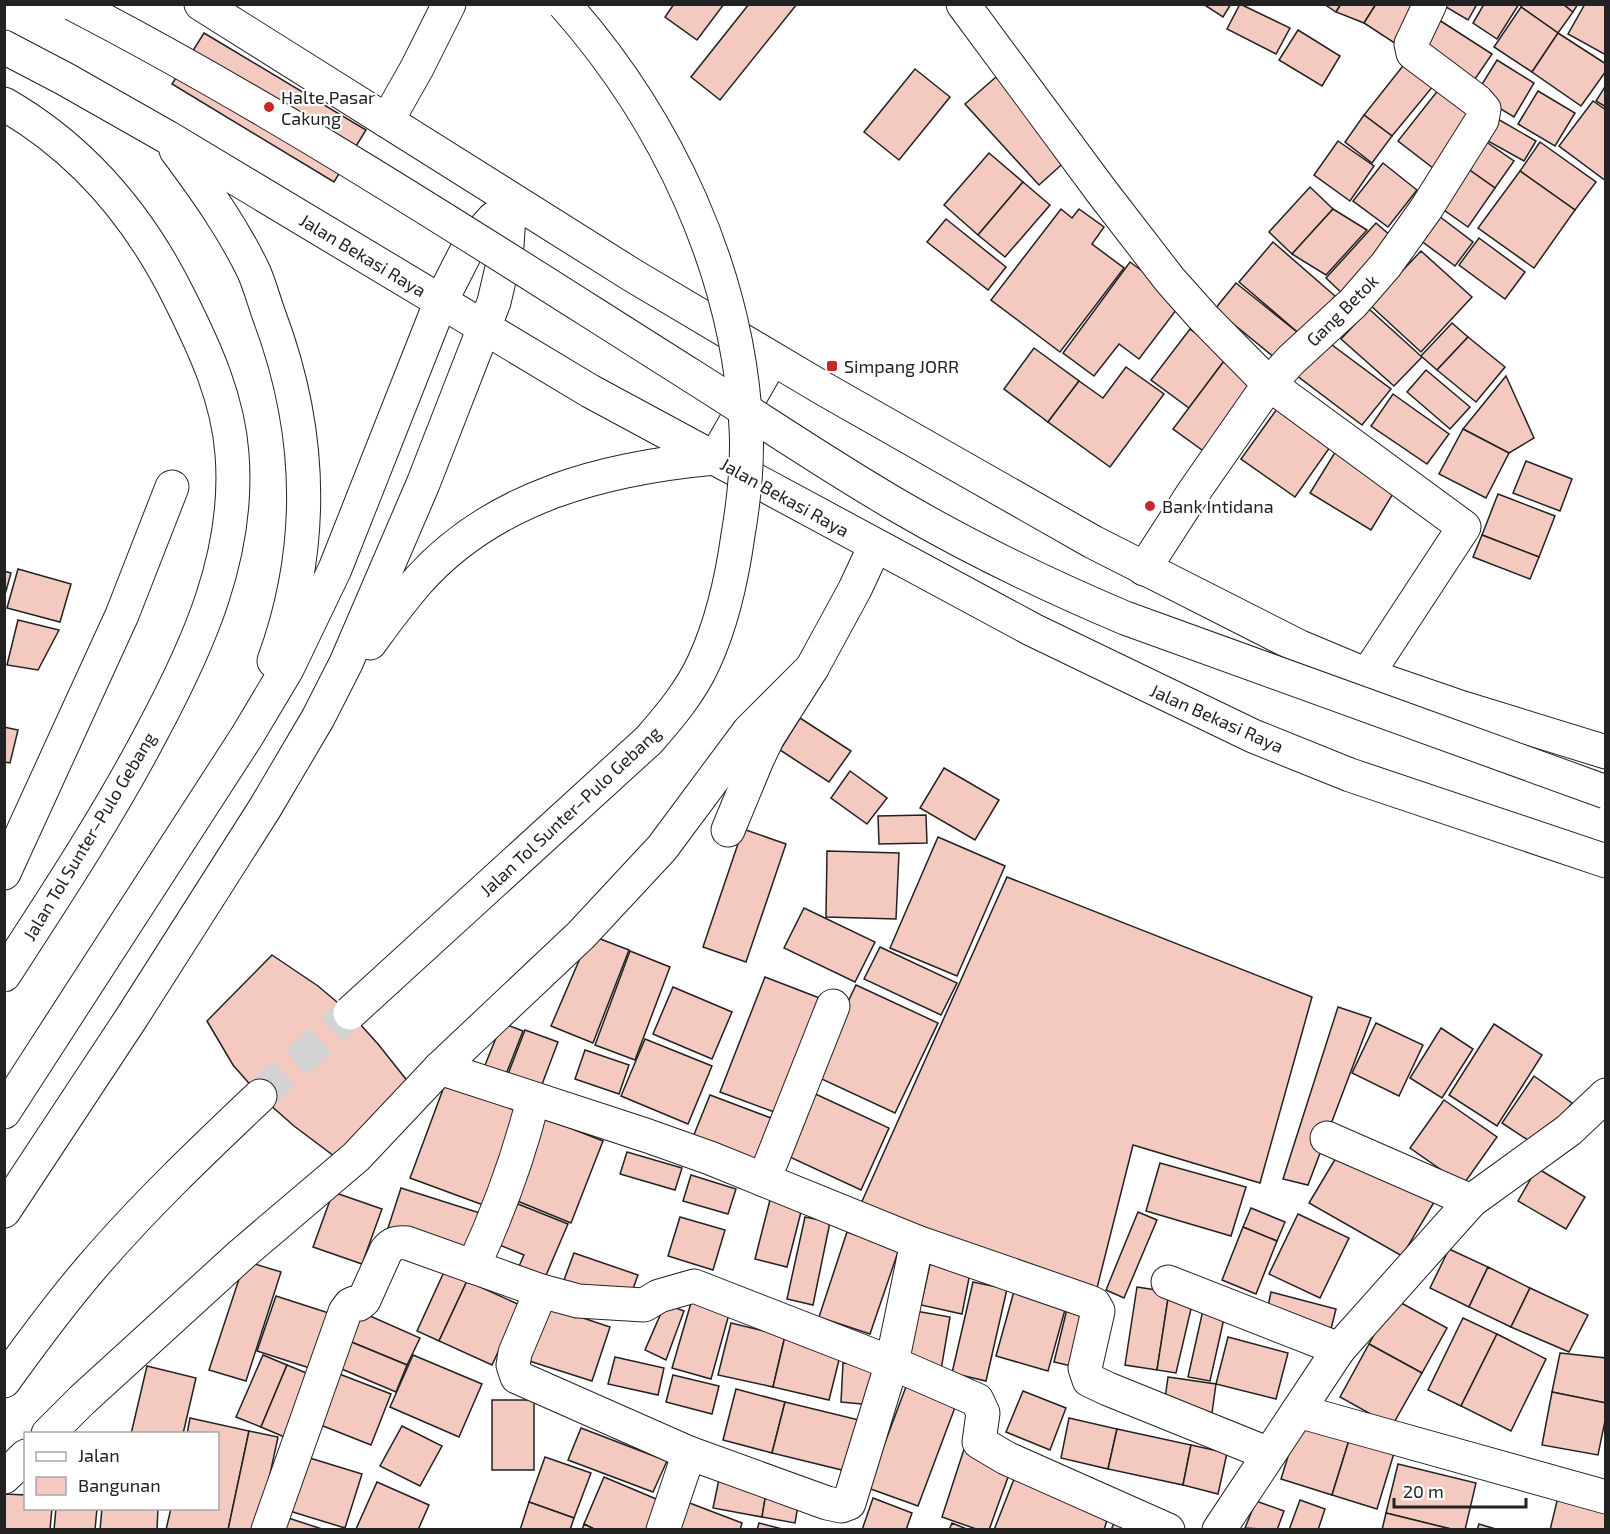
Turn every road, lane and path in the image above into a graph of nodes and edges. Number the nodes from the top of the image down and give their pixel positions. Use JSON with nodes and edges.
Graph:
{"nodes":[{"id":1,"x":73,"y":4,"type":"edge"},
{"id":2,"x":201,"y":4,"type":"edge"},
{"id":3,"x":449,"y":4,"type":"edge"},
{"id":4,"x":564,"y":4,"type":"edge"},
{"id":5,"x":963,"y":4,"type":"edge"},
{"id":6,"x":1430,"y":4,"type":"edge"},
{"id":7,"x":4,"y":47,"type":"edge"},
{"id":8,"x":4,"y":104,"type":"edge"},
{"id":9,"x":387,"y":121,"type":"junction"},
{"id":10,"x":166,"y":137,"type":"junction"},
{"id":11,"x":510,"y":201,"type":"junction"},
{"id":12,"x":441,"y":302,"type":"junction"},
{"id":13,"x":484,"y":329,"type":"junction"},
{"id":14,"x":772,"y":359,"type":"junction"},
{"id":15,"x":1269,"y":384,"type":"junction"},
{"id":16,"x":715,"y":458,"type":"junction"},
{"id":17,"x":172,"y":487,"type":"dead end"},
{"id":18,"x":875,"y":546,"type":"junction"},
{"id":19,"x":1144,"y":569,"type":"junction"},
{"id":20,"x":812,"y":668,"type":"junction"},
{"id":21,"x":1367,"y":675,"type":"junction"},
{"id":22,"x":318,"y":718,"type":"junction"},
{"id":23,"x":247,"y":736,"type":"junction"},
{"id":24,"x":1605,"y":752,"type":"edge"},
{"id":25,"x":1605,"y":792,"type":"edge"},
{"id":26,"x":728,"y":830,"type":"dead end"},
{"id":27,"x":1605,"y":861,"type":"edge"},
{"id":28,"x":4,"y":873,"type":"edge"},
{"id":29,"x":4,"y":975,"type":"edge"},
{"id":30,"x":833,"y":1006,"type":"dead end"},
{"id":31,"x":350,"y":1013,"type":"tunnel mouth"},
{"id":32,"x":440,"y":1068,"type":"junction"},
{"id":33,"x":1605,"y":1095,"type":"edge"},
{"id":34,"x":260,"y":1096,"type":"tunnel mouth"},
{"id":35,"x":533,"y":1100,"type":"junction"},
{"id":36,"x":4,"y":1112,"type":"edge"},
{"id":37,"x":1327,"y":1138,"type":"dead end"},
{"id":38,"x":764,"y":1180,"type":"junction"},
{"id":39,"x":1471,"y":1201,"type":"junction"},
{"id":40,"x":4,"y":1211,"type":"edge"},
{"id":41,"x":917,"y":1242,"type":"junction"},
{"id":42,"x":473,"y":1267,"type":"junction"},
{"id":43,"x":1168,"y":1282,"type":"dead end"},
{"id":44,"x":541,"y":1291,"type":"junction"},
{"id":45,"x":1339,"y":1349,"type":"junction"},
{"id":46,"x":892,"y":1363,"type":"junction"},
{"id":47,"x":4,"y":1381,"type":"edge"},
{"id":48,"x":1298,"y":1411,"type":"junction"},
{"id":49,"x":50,"y":1432,"type":"edge"},
{"id":50,"x":689,"y":1453,"type":"junction"},
{"id":51,"x":1269,"y":1454,"type":"junction"},
{"id":52,"x":24,"y":1458,"type":"edge"},
{"id":53,"x":4,"y":1477,"type":"edge"},
{"id":54,"x":1605,"y":1497,"type":"edge"},
{"id":55,"x":824,"y":1516,"type":"edge"},
{"id":56,"x":268,"y":1530,"type":"edge"},
{"id":57,"x":663,"y":1530,"type":"edge"},
{"id":58,"x":1168,"y":1530,"type":"edge"},
{"id":59,"x":1219,"y":1530,"type":"edge"}],
"edges":[{"from":1,"to":25,"type":"main road","bridge":true},
{"from":2,"to":9,"type":"main road"},
{"from":3,"to":9,"type":"main road"},
{"from":4,"to":31,"type":"main road","name":"Jalan Tol Sunter–Pulo Gebang","bridge":true},
{"from":5,"to":15,"type":"main road"},
{"from":6,"to":15,"type":"main road","name":"Gang Betok"},
{"from":7,"to":10,"type":"main road","name":"Jalan Bekasi Raya"},
{"from":8,"to":29,"type":"main road","name":"Jalan Tol Sunter–Pulo Gebang"},
{"from":9,"to":11,"type":"main road"},
{"from":10,"to":12,"type":"main road","name":"Jalan Bekasi Raya"},
{"from":10,"to":23,"type":"main road"},
{"from":11,"to":12,"type":"main road"},
{"from":11,"to":13,"type":"main road"},
{"from":11,"to":14,"type":"main road"},
{"from":12,"to":13,"type":"main road","name":"Jalan Bekasi Raya"},
{"from":12,"to":23,"type":"main road"},
{"from":13,"to":16,"type":"main road","name":"Jalan Bekasi Raya"},
{"from":13,"to":22,"type":"main road"},
{"from":14,"to":16,"type":"main road"},
{"from":14,"to":19,"type":"main road"},
{"from":15,"to":19,"type":"main road","name":"Gang Betok"},
{"from":15,"to":21,"type":"main road"},
{"from":16,"to":18,"type":"main road","name":"Jalan Bekasi Raya"},
{"from":16,"to":22,"type":"main road"},
{"from":17,"to":28,"type":"main road"},
{"from":18,"to":20,"type":"main road"},
{"from":18,"to":27,"type":"main road","name":"Jalan Bekasi Raya"},
{"from":19,"to":21,"type":"main road"},
{"from":20,"to":26,"type":"main road"},
{"from":20,"to":32,"type":"main road"},
{"from":21,"to":24,"type":"main road"},
{"from":22,"to":40,"type":"main road"},
{"from":23,"to":36,"type":"main road"},
{"from":30,"to":38,"type":"main road"},
{"from":32,"to":35,"type":"main road"},
{"from":32,"to":49,"type":"main road"},
{"from":33,"to":39,"type":"main road"},
{"from":34,"to":47,"type":"main road"},
{"from":35,"to":38,"type":"main road"},
{"from":35,"to":42,"type":"main road"},
{"from":37,"to":39,"type":"main road"},
{"from":38,"to":41,"type":"main road"},
{"from":39,"to":45,"type":"main road"},
{"from":41,"to":46,"type":"main road"},
{"from":41,"to":51,"type":"main road"},
{"from":42,"to":44,"type":"main road"},
{"from":42,"to":56,"type":"main road"},
{"from":43,"to":45,"type":"main road"},
{"from":44,"to":46,"type":"main road"},
{"from":44,"to":50,"type":"main road"},
{"from":45,"to":48,"type":"main road"},
{"from":46,"to":55,"type":"main road"},
{"from":46,"to":58,"type":"main road"},
{"from":48,"to":51,"type":"main road"},
{"from":48,"to":54,"type":"main road"},
{"from":50,"to":55,"type":"main road"},
{"from":50,"to":57,"type":"main road"},
{"from":51,"to":59,"type":"main road"},
{"from":52,"to":53,"type":"main road"}]}
